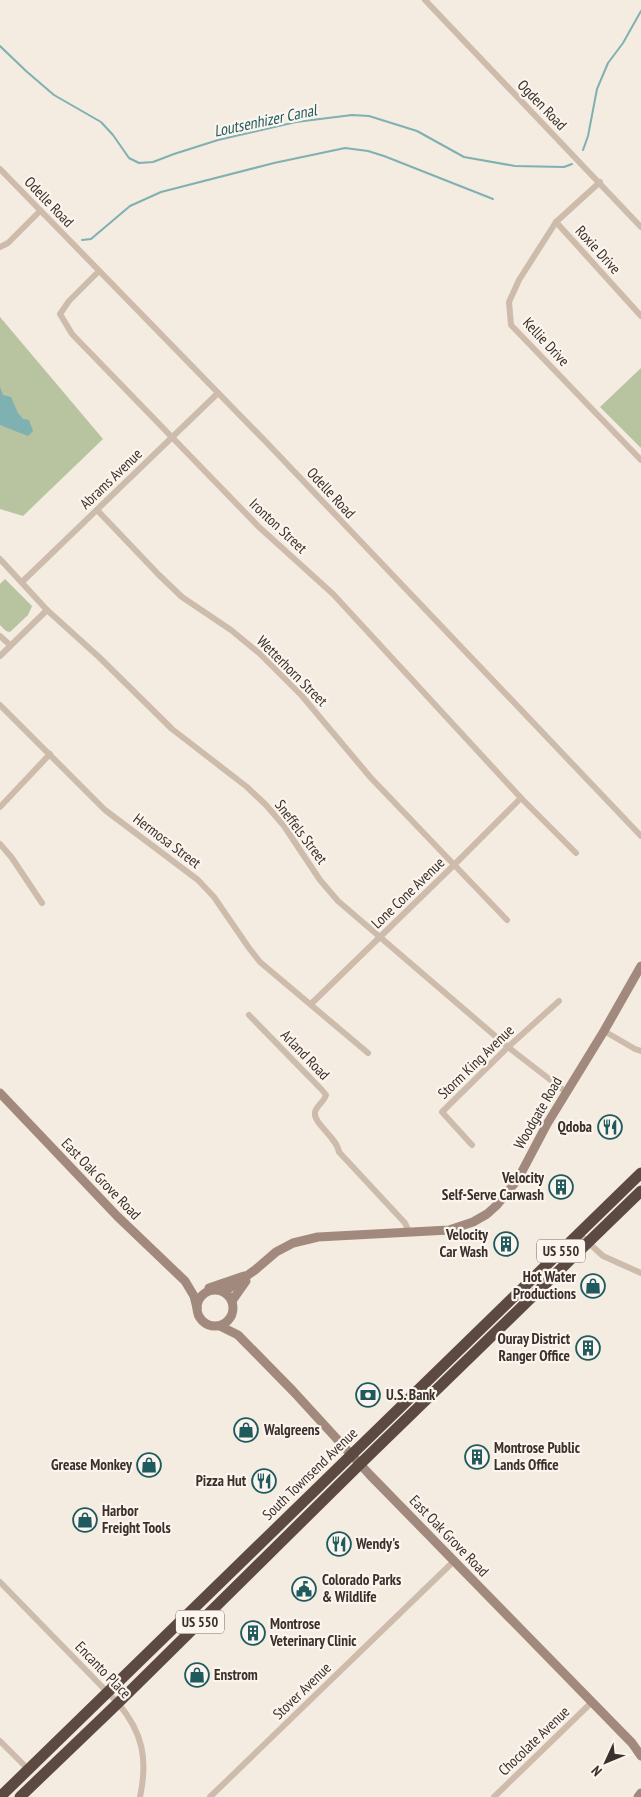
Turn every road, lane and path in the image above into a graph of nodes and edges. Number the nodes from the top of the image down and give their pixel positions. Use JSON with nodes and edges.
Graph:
{"nodes":[{"id":1,"x":425,"y":0,"type":"edge"},
{"id":2,"x":0,"y":169,"type":"edge"},
{"id":3,"x":600,"y":182,"type":"junction"},
{"id":4,"x":40,"y":211,"type":"junction"},
{"id":5,"x":556,"y":222,"type":"junction"},
{"id":6,"x":641,"y":227,"type":"edge"},
{"id":7,"x":0,"y":247,"type":"edge"},
{"id":8,"x":99,"y":271,"type":"junction"},
{"id":9,"x":641,"y":316,"type":"edge"},
{"id":10,"x":218,"y":393,"type":"junction"},
{"id":11,"x":170,"y":438,"type":"junction"},
{"id":12,"x":641,"y":460,"type":"edge"},
{"id":13,"x":96,"y":510,"type":"junction"},
{"id":14,"x":0,"y":559,"type":"edge"},
{"id":15,"x":22,"y":582,"type":"junction"},
{"id":16,"x":47,"y":610,"type":"junction"},
{"id":17,"x":0,"y":636,"type":"edge"},
{"id":18,"x":10,"y":645,"type":"junction"},
{"id":19,"x":0,"y":656,"type":"edge"},
{"id":20,"x":0,"y":705,"type":"edge"},
{"id":21,"x":50,"y":754,"type":"junction"},
{"id":22,"x":521,"y":798,"type":"junction"},
{"id":23,"x":0,"y":807,"type":"edge"},
{"id":24,"x":641,"y":836,"type":"edge"},
{"id":25,"x":0,"y":844,"type":"edge"},
{"id":26,"x":576,"y":853,"type":"dead end"},
{"id":27,"x":454,"y":865,"type":"junction"},
{"id":28,"x":42,"y":904,"type":"dead end"},
{"id":29,"x":507,"y":920,"type":"dead end"},
{"id":30,"x":380,"y":937,"type":"junction"},
{"id":31,"x":641,"y":966,"type":"edge"},
{"id":32,"x":559,"y":1001,"type":"dead end"},
{"id":33,"x":311,"y":1004,"type":"junction"},
{"id":34,"x":249,"y":1015,"type":"dead end"},
{"id":35,"x":604,"y":1031,"type":"junction"},
{"id":36,"x":508,"y":1047,"type":"junction"},
{"id":37,"x":641,"y":1051,"type":"edge"},
{"id":38,"x":368,"y":1053,"type":"dead end"},
{"id":39,"x":566,"y":1092,"type":"junction"},
{"id":40,"x":0,"y":1093,"type":"edge"},
{"id":41,"x":472,"y":1145,"type":"dead end"},
{"id":42,"x":641,"y":1173,"type":"edge"},
{"id":43,"x":641,"y":1191,"type":"edge"},
{"id":44,"x":409,"y":1232,"type":"junction"},
{"id":45,"x":579,"y":1234,"type":"junction"},
{"id":46,"x":588,"y":1243,"type":"junction"},
{"id":47,"x":255,"y":1270,"type":"junction"},
{"id":48,"x":641,"y":1273,"type":"edge"},
{"id":49,"x":247,"y":1276,"type":"junction"},
{"id":50,"x":185,"y":1281,"type":"junction"},
{"id":51,"x":204,"y":1291,"type":"junction"},
{"id":52,"x":224,"y":1292,"type":"junction"},
{"id":53,"x":232,"y":1301,"type":"junction"},
{"id":54,"x":197,"y":1308,"type":"junction"},
{"id":55,"x":232,"y":1316,"type":"junction"},
{"id":56,"x":220,"y":1326,"type":"junction"},
{"id":57,"x":238,"y":1334,"type":"junction"},
{"id":58,"x":356,"y":1459,"type":"junction"},
{"id":59,"x":454,"y":1561,"type":"junction"},
{"id":60,"x":0,"y":1582,"type":"edge"},
{"id":61,"x":108,"y":1692,"type":"junction"},
{"id":62,"x":592,"y":1702,"type":"junction"},
{"id":63,"x":118,"y":1703,"type":"junction"},
{"id":64,"x":0,"y":1740,"type":"edge"},
{"id":65,"x":641,"y":1756,"type":"edge"},
{"id":66,"x":28,"y":1770,"type":"junction"},
{"id":67,"x":641,"y":1793,"type":"edge"},
{"id":68,"x":0,"y":1797,"type":"edge"},
{"id":69,"x":20,"y":1797,"type":"edge"},
{"id":70,"x":140,"y":1797,"type":"edge"},
{"id":71,"x":210,"y":1797,"type":"edge"},
{"id":72,"x":494,"y":1797,"type":"edge"},
{"id":73,"x":638,"y":1797,"type":"edge"}],
"edges":[{"from":1,"to":3,"type":"street","name":"Ogden Road"},
{"from":2,"to":4,"type":"street","name":"Odelle Road"},
{"from":3,"to":5,"type":"street","name":"Kellie Drive"},
{"from":3,"to":6,"type":"street","name":"Ogden Road"},
{"from":4,"to":7,"type":"street"},
{"from":4,"to":8,"type":"street","name":"Odelle Road"},
{"from":5,"to":9,"type":"street","name":"Roxie Drive"},
{"from":5,"to":12,"type":"street","name":"Kellie Drive"},
{"from":8,"to":10,"type":"street","name":"Odelle Road"},
{"from":8,"to":11,"type":"street","name":"Ironton Street"},
{"from":10,"to":11,"type":"street","name":"Abrams Avenue"},
{"from":10,"to":24,"type":"street","name":"Odelle Road"},
{"from":11,"to":13,"type":"street","name":"Abrams Avenue"},
{"from":11,"to":22,"type":"street","name":"Ironton Street"},
{"from":13,"to":15,"type":"street","name":"Abrams Avenue"},
{"from":13,"to":27,"type":"street","name":"Wetterhorn Street"},
{"from":14,"to":15,"type":"street","name":"Sneffels Street"},
{"from":15,"to":16,"type":"street","name":"Sneffels Street"},
{"from":16,"to":18,"type":"street"},
{"from":16,"to":30,"type":"street","name":"Sneffels Street"},
{"from":17,"to":18,"type":"street"},
{"from":18,"to":19,"type":"street"},
{"from":20,"to":21,"type":"street","name":"Hermosa Street"},
{"from":21,"to":23,"type":"street"},
{"from":21,"to":33,"type":"street","name":"Hermosa Street"},
{"from":22,"to":26,"type":"street","name":"Ironton Street"},
{"from":22,"to":27,"type":"street","name":"Lone Cone Avenue"},
{"from":25,"to":28,"type":"street"},
{"from":27,"to":29,"type":"street","name":"Wetterhorn Street"},
{"from":27,"to":30,"type":"street","name":"Lone Cone Avenue"},
{"from":30,"to":33,"type":"street","name":"Lone Cone Avenue"},
{"from":30,"to":36,"type":"street","name":"Sneffels Street"},
{"from":31,"to":35,"type":"street","name":"Woodgate Road"},
{"from":32,"to":36,"type":"street","name":"Storm King Avenue"},
{"from":33,"to":38,"type":"street","name":"Hermosa Street"},
{"from":34,"to":44,"type":"street","name":"Arland Road"},
{"from":35,"to":37,"type":"street"},
{"from":35,"to":39,"type":"street","name":"Woodgate Road"},
{"from":36,"to":39,"type":"street","name":"Sneffels Street"},
{"from":36,"to":41,"type":"street","name":"Storm King Avenue"},
{"from":39,"to":44,"type":"street","name":"Woodgate Road"},
{"from":40,"to":50,"type":"street","name":"East Oak Grove Road"},
{"from":42,"to":45,"type":"highway","name":"South Townsend Avenue","number":"US 550"},
{"from":43,"to":46,"type":"highway","name":"South Townsend Avenue","number":"US 550"},
{"from":44,"to":47,"type":"street","name":"Woodgate Road"},
{"from":45,"to":46,"type":"street"},
{"from":45,"to":58,"type":"highway","name":"South Townsend Avenue","number":"US 550"},
{"from":46,"to":48,"type":"street"},
{"from":46,"to":58,"type":"highway","name":"South Townsend Avenue","number":"US 550"},
{"from":47,"to":49,"type":"street","name":"Woodgate Road"},
{"from":47,"to":53,"type":"street","name":"Woodgate Road"},
{"from":49,"to":51,"type":"street","name":"Woodgate Road"},
{"from":49,"to":52,"type":"street","name":"Woodgate Road"},
{"from":50,"to":51,"type":"street","name":"East Oak Grove Road"},
{"from":50,"to":54,"type":"street","name":"East Oak Grove Road"},
{"from":51,"to":52,"type":"street"},
{"from":51,"to":54,"type":"street"},
{"from":52,"to":53,"type":"street"},
{"from":53,"to":55,"type":"street"},
{"from":54,"to":56,"type":"street"},
{"from":55,"to":56,"type":"street"},
{"from":55,"to":57,"type":"street","name":"East Oak Grove Road"},
{"from":56,"to":57,"type":"street","name":"East Oak Grove Road"},
{"from":57,"to":58,"type":"street","name":"East Oak Grove Road"},
{"from":58,"to":59,"type":"street","name":"East Oak Grove Road"},
{"from":58,"to":61,"type":"highway","name":"South Townsend Avenue","number":"US 550"},
{"from":58,"to":63,"type":"highway","name":"South Townsend Avenue","number":"US 550"},
{"from":59,"to":62,"type":"street","name":"East Oak Grove Road"},
{"from":59,"to":71,"type":"street","name":"Stover Avenue"},
{"from":60,"to":61,"type":"street","name":"Encanto Place"},
{"from":61,"to":63,"type":"street","name":"Encanto Place"},
{"from":61,"to":66,"type":"highway","name":"South Townsend Avenue","number":"US 550"},
{"from":62,"to":65,"type":"street","name":"East Oak Grove Road"},
{"from":62,"to":72,"type":"street","name":"Chocolate Avenue"},
{"from":63,"to":69,"type":"highway","name":"South Townsend Avenue","number":"US 550"},
{"from":63,"to":70,"type":"street","name":"Encanto Place"},
{"from":64,"to":66,"type":"street"},
{"from":66,"to":68,"type":"highway","name":"South Townsend Avenue","number":"US 550"},
{"from":67,"to":73,"type":"street"}]}
